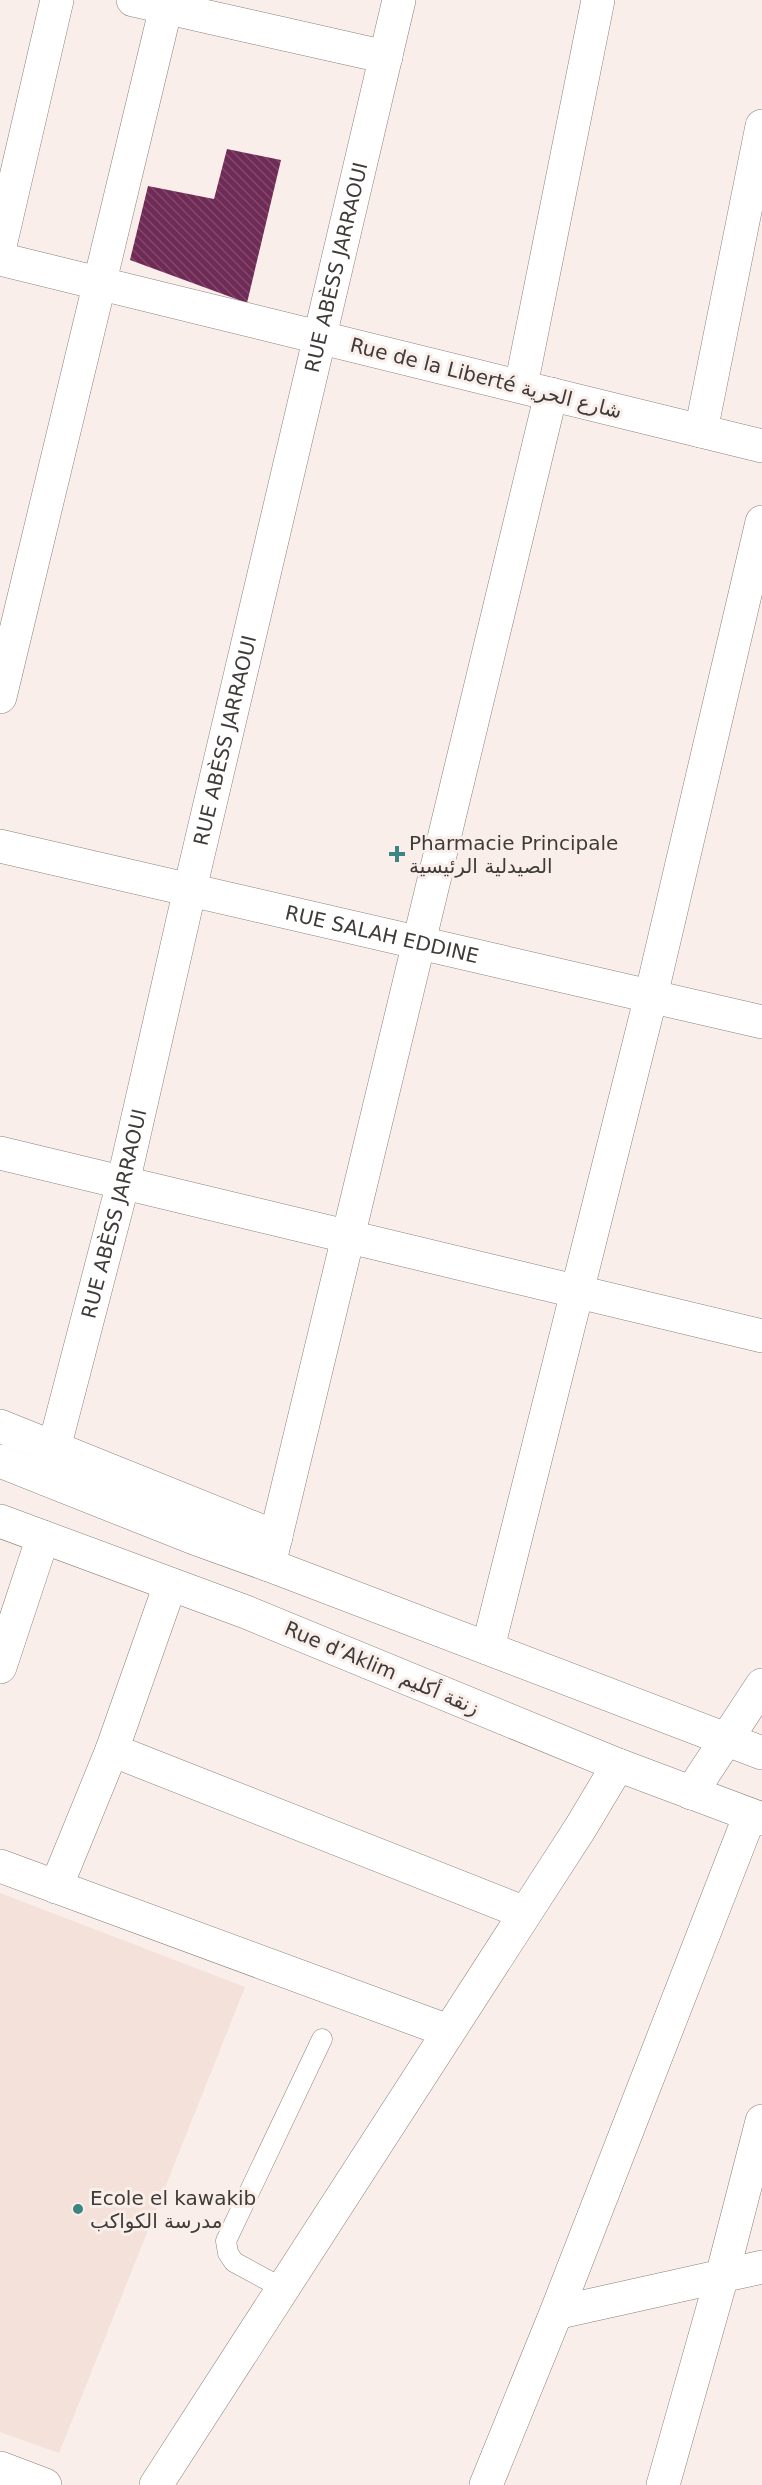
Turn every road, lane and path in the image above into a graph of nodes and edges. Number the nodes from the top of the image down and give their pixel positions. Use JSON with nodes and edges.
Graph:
{"nodes":[{"id":1,"x":57,"y":0,"type":"edge"},
{"id":2,"x":132,"y":0,"type":"edge"},
{"id":3,"x":399,"y":0,"type":"edge"},
{"id":4,"x":598,"y":0,"type":"edge"},
{"id":5,"x":166,"y":8,"type":"junction"},
{"id":6,"x":386,"y":57,"type":"junction"},
{"id":7,"x":762,"y":126,"type":"edge"},
{"id":8,"x":759,"y":162,"type":"edge"},
{"id":9,"x":0,"y":246,"type":"edge"},
{"id":10,"x":0,"y":259,"type":"edge"},
{"id":11,"x":98,"y":283,"type":"junction"},
{"id":12,"x":320,"y":337,"type":"junction"},
{"id":13,"x":536,"y":390,"type":"junction"},
{"id":14,"x":701,"y":431,"type":"junction"},
{"id":15,"x":762,"y":446,"type":"edge"},
{"id":16,"x":762,"y":522,"type":"edge"},
{"id":17,"x":0,"y":697,"type":"edge"},
{"id":18,"x":0,"y":846,"type":"edge"},
{"id":19,"x":190,"y":889,"type":"junction"},
{"id":20,"x":419,"y":942,"type":"junction"},
{"id":21,"x":651,"y":996,"type":"junction"},
{"id":22,"x":762,"y":1022,"type":"edge"},
{"id":23,"x":0,"y":1153,"type":"edge"},
{"id":24,"x":123,"y":1183,"type":"junction"},
{"id":25,"x":348,"y":1237,"type":"junction"},
{"id":26,"x":578,"y":1292,"type":"junction"},
{"id":27,"x":762,"y":1336,"type":"edge"},
{"id":28,"x":0,"y":1426,"type":"edge"},
{"id":29,"x":54,"y":1448,"type":"junction"},
{"id":30,"x":0,"y":1461,"type":"edge"},
{"id":31,"x":46,"y":1479,"type":"junction"},
{"id":32,"x":0,"y":1521,"type":"edge"},
{"id":33,"x":43,"y":1537,"type":"junction"},
{"id":34,"x":273,"y":1551,"type":"junction"},
{"id":35,"x":170,"y":1585,"type":"junction"},
{"id":36,"x":488,"y":1648,"type":"junction"},
{"id":37,"x":0,"y":1667,"type":"edge"},
{"id":38,"x":762,"y":1685,"type":"edge"},
{"id":39,"x":726,"y":1739,"type":"junction"},
{"id":40,"x":112,"y":1750,"type":"junction"},
{"id":41,"x":762,"y":1753,"type":"edge"},
{"id":42,"x":618,"y":1765,"type":"junction"},
{"id":43,"x":691,"y":1792,"type":"junction"},
{"id":44,"x":756,"y":1817,"type":"edge"},
{"id":45,"x":0,"y":1866,"type":"edge"},
{"id":46,"x":56,"y":1887,"type":"junction"},
{"id":47,"x":525,"y":1913,"type":"junction"},
{"id":48,"x":448,"y":2031,"type":"junction"},
{"id":49,"x":322,"y":2039,"type":"dead end"},
{"id":50,"x":762,"y":2121,"type":"edge"},
{"id":51,"x":762,"y":2267,"type":"edge"},
{"id":52,"x":722,"y":2276,"type":"junction"},
{"id":53,"x":282,"y":2288,"type":"junction"},
{"id":54,"x":556,"y":2313,"type":"junction"},
{"id":55,"x":0,"y":2468,"type":"edge"},
{"id":56,"x":45,"y":2485,"type":"edge"},
{"id":57,"x":156,"y":2485,"type":"edge"},
{"id":58,"x":486,"y":2485,"type":"edge"},
{"id":59,"x":663,"y":2485,"type":"edge"}],
"edges":[{"from":1,"to":9,"type":"street"},
{"from":2,"to":5,"type":"street"},
{"from":3,"to":6,"type":"street","name":"RUE ABÈSS JARRAOUI"},
{"from":4,"to":13,"type":"street"},
{"from":5,"to":6,"type":"street"},
{"from":5,"to":11,"type":"street"},
{"from":6,"to":12,"type":"street","name":"RUE ABÈSS JARRAOUI"},
{"from":7,"to":8,"type":"street"},
{"from":8,"to":14,"type":"street"},
{"from":10,"to":11,"type":"street","name":"Rue de la Liberté شارع الحرية"},
{"from":11,"to":12,"type":"street","name":"Rue de la Liberté شارع الحرية"},
{"from":11,"to":17,"type":"street"},
{"from":12,"to":13,"type":"street","name":"Rue de la Liberté شارع الحرية"},
{"from":12,"to":19,"type":"street","name":"RUE ABÈSS JARRAOUI"},
{"from":13,"to":14,"type":"street","name":"Rue de la Liberté شارع الحرية"},
{"from":13,"to":20,"type":"street"},
{"from":14,"to":15,"type":"street","name":"Rue de la Liberté شارع الحرية"},
{"from":16,"to":21,"type":"street"},
{"from":18,"to":19,"type":"street","name":"RUE SALAH EDDINE"},
{"from":19,"to":20,"type":"street","name":"RUE SALAH EDDINE"},
{"from":19,"to":24,"type":"street","name":"RUE ABÈSS JARRAOUI"},
{"from":20,"to":21,"type":"street","name":"RUE SALAH EDDINE"},
{"from":20,"to":25,"type":"street"},
{"from":21,"to":22,"type":"street","name":"RUE SALAH EDDINE"},
{"from":21,"to":26,"type":"street"},
{"from":23,"to":24,"type":"street"},
{"from":24,"to":25,"type":"street"},
{"from":24,"to":29,"type":"street","name":"RUE ABÈSS JARRAOUI"},
{"from":25,"to":26,"type":"street"},
{"from":25,"to":34,"type":"street"},
{"from":26,"to":27,"type":"street"},
{"from":26,"to":36,"type":"street"},
{"from":28,"to":29,"type":"street"},
{"from":29,"to":31,"type":"street","name":"RUE ABÈSS JARRAOUI"},
{"from":29,"to":34,"type":"street"},
{"from":30,"to":31,"type":"street"},
{"from":31,"to":34,"type":"street"},
{"from":32,"to":33,"type":"street","name":"Rue d’Aklim زنقة أكليم"},
{"from":33,"to":35,"type":"street","name":"Rue d’Aklim زنقة أكليم"},
{"from":33,"to":37,"type":"street"},
{"from":34,"to":36,"type":"street"},
{"from":35,"to":40,"type":"street"},
{"from":35,"to":42,"type":"street","name":"Rue d’Aklim زنقة أكليم"},
{"from":36,"to":39,"type":"street"},
{"from":38,"to":39,"type":"street"},
{"from":39,"to":41,"type":"street"},
{"from":39,"to":43,"type":"street"},
{"from":40,"to":46,"type":"street"},
{"from":40,"to":47,"type":"street"},
{"from":42,"to":43,"type":"street","name":"Rue d’Aklim زنقة أكليم"},
{"from":42,"to":47,"type":"street"},
{"from":43,"to":44,"type":"street","name":"Rue d’Aklim زنقة أكليم"},
{"from":44,"to":54,"type":"street"},
{"from":45,"to":46,"type":"street"},
{"from":46,"to":48,"type":"street"},
{"from":47,"to":48,"type":"street"},
{"from":48,"to":53,"type":"street"},
{"from":49,"to":53,"type":"lane"},
{"from":50,"to":52,"type":"street"},
{"from":51,"to":52,"type":"street"},
{"from":52,"to":54,"type":"street"},
{"from":52,"to":59,"type":"street"},
{"from":53,"to":57,"type":"street"},
{"from":54,"to":58,"type":"street"},
{"from":55,"to":56,"type":"street"}]}
